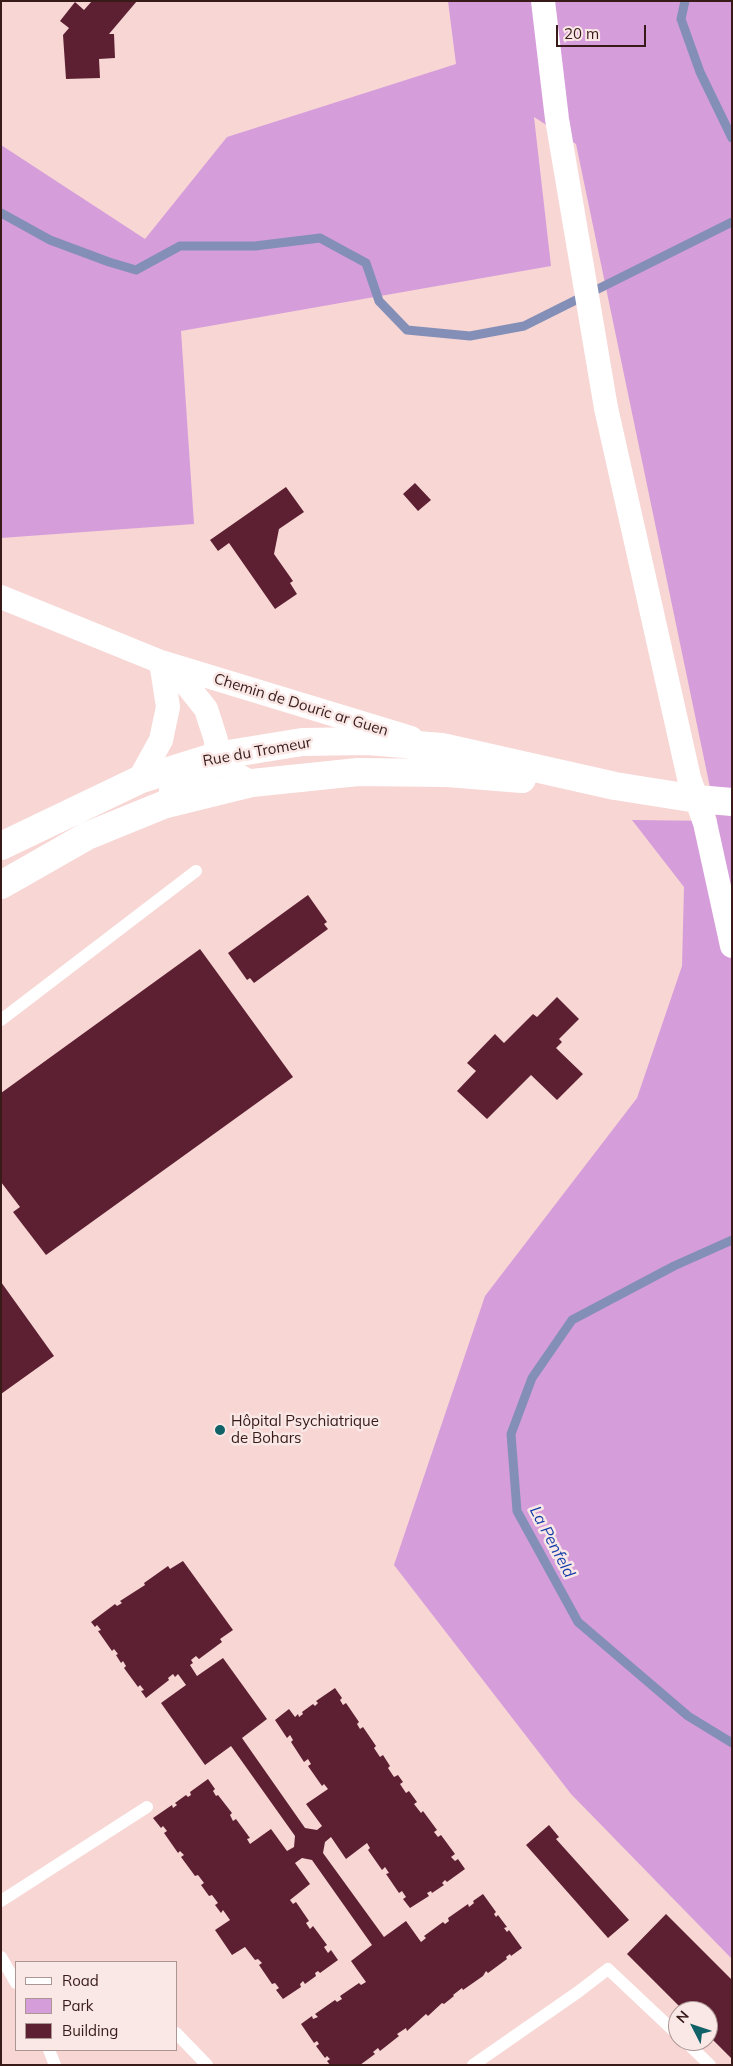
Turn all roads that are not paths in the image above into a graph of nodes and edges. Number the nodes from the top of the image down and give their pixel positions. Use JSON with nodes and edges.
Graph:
{"nodes":[{"id":1,"x":543,"y":1,"type":"edge"},
{"id":2,"x":1,"y":597,"type":"edge"},
{"id":3,"x":161,"y":662,"type":"junction"},
{"id":4,"x":442,"y":747,"type":"junction"},
{"id":5,"x":216,"y":756,"type":"junction"},
{"id":6,"x":139,"y":780,"type":"junction"},
{"id":7,"x":252,"y":783,"type":"junction"},
{"id":8,"x":615,"y":786,"type":"junction"},
{"id":9,"x":697,"y":799,"type":"junction"},
{"id":10,"x":732,"y":802,"type":"edge"},
{"id":11,"x":1,"y":846,"type":"edge"},
{"id":12,"x":196,"y":871,"type":"dead end"},
{"id":13,"x":3,"y":884,"type":"edge"},
{"id":14,"x":732,"y":946,"type":"edge"},
{"id":15,"x":1,"y":1020,"type":"edge"},
{"id":16,"x":148,"y":1807,"type":"dead end"},
{"id":17,"x":1,"y":1901,"type":"edge"},
{"id":18,"x":8,"y":1963,"type":"edge"},
{"id":19,"x":15,"y":1980,"type":"edge"},
{"id":20,"x":668,"y":2026,"type":"edge"},
{"id":21,"x":178,"y":2035,"type":"edge"},
{"id":22,"x":49,"y":2051,"type":"edge"},
{"id":23,"x":695,"y":2051,"type":"edge"},
{"id":24,"x":55,"y":2065,"type":"edge"},
{"id":25,"x":208,"y":2065,"type":"edge"},
{"id":26,"x":473,"y":2065,"type":"edge"},
{"id":27,"x":710,"y":2065,"type":"edge"}],
"edges":[{"from":1,"to":9,"type":"street"},
{"from":2,"to":3,"type":"street","name":"Chemin de Douric ar Guen"},
{"from":3,"to":4,"type":"street","name":"Chemin de Douric ar Guen"},
{"from":3,"to":5,"type":"street","name":"Chemin de Douric ar Guen"},
{"from":3,"to":6,"type":"street"},
{"from":4,"to":5,"type":"main road","name":"Rue du Tromeur"},
{"from":4,"to":8,"type":"main road","name":"Rue du Tromeur"},
{"from":5,"to":6,"type":"main road","name":"Rue du Tromeur"},
{"from":5,"to":7,"type":"street"},
{"from":5,"to":13,"type":"street"},
{"from":6,"to":11,"type":"main road","name":"Rue du Tromeur"},
{"from":7,"to":8,"type":"main road","name":"Rue du Tromeur"},
{"from":7,"to":13,"type":"main road","name":"Rue du Tromeur"},
{"from":8,"to":9,"type":"main road","name":"Rue du Tromeur"},
{"from":9,"to":10,"type":"main road","name":"Rue du Tromeur"},
{"from":9,"to":14,"type":"street"},
{"from":12,"to":15,"type":"lane"},
{"from":16,"to":17,"type":"lane"},
{"from":18,"to":19,"type":"lane"},
{"from":20,"to":26,"type":"lane"},
{"from":21,"to":25,"type":"lane"},
{"from":22,"to":24,"type":"lane"},
{"from":23,"to":27,"type":"lane"}]}
